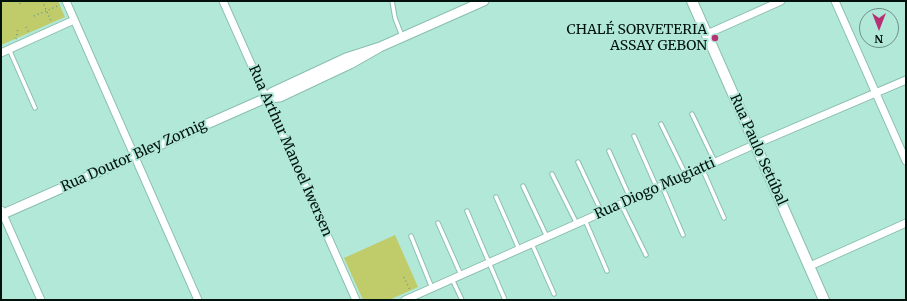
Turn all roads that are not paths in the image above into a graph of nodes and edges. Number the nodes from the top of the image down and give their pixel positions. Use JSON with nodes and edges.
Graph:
{"nodes":[{"id":1,"x":223,"y":1,"type":"edge"},
{"id":2,"x":392,"y":1,"type":"edge"},
{"id":3,"x":484,"y":1,"type":"edge"},
{"id":4,"x":692,"y":1,"type":"edge"},
{"id":5,"x":781,"y":1,"type":"edge"},
{"id":6,"x":835,"y":1,"type":"edge"},
{"id":7,"x":66,"y":2,"type":"edge"},
{"id":8,"x":74,"y":20,"type":"junction"},
{"id":9,"x":707,"y":34,"type":"junction"},
{"id":10,"x":402,"y":37,"type":"junction"},
{"id":11,"x":11,"y":48,"type":"junction"},
{"id":12,"x":1,"y":53,"type":"edge"},
{"id":13,"x":906,"y":80,"type":"edge"},
{"id":14,"x":876,"y":94,"type":"junction"},
{"id":15,"x":266,"y":98,"type":"junction"},
{"id":16,"x":35,"y":108,"type":"dead end"},
{"id":17,"x":692,"y":114,"type":"dead end"},
{"id":18,"x":661,"y":124,"type":"dead end"},
{"id":19,"x":634,"y":136,"type":"dead end"},
{"id":20,"x":756,"y":144,"type":"junction"},
{"id":21,"x":609,"y":151,"type":"dead end"},
{"id":22,"x":135,"y":156,"type":"junction"},
{"id":23,"x":906,"y":161,"type":"edge"},
{"id":24,"x":578,"y":162,"type":"dead end"},
{"id":25,"x":715,"y":162,"type":"junction"},
{"id":26,"x":702,"y":168,"type":"junction"},
{"id":27,"x":552,"y":174,"type":"dead end"},
{"id":28,"x":686,"y":175,"type":"junction"},
{"id":29,"x":523,"y":186,"type":"dead end"},
{"id":30,"x":660,"y":187,"type":"junction"},
{"id":31,"x":496,"y":198,"type":"dead end"},
{"id":32,"x":631,"y":200,"type":"junction"},
{"id":33,"x":622,"y":204,"type":"junction"},
{"id":34,"x":467,"y":211,"type":"dead end"},
{"id":35,"x":602,"y":212,"type":"junction"},
{"id":36,"x":2,"y":213,"type":"edge"},
{"id":37,"x":724,"y":218,"type":"dead end"},
{"id":38,"x":585,"y":220,"type":"junction"},
{"id":39,"x":438,"y":223,"type":"dead end"},
{"id":40,"x":906,"y":223,"type":"edge"},
{"id":41,"x":577,"y":224,"type":"junction"},
{"id":42,"x":683,"y":235,"type":"dead end"},
{"id":43,"x":411,"y":236,"type":"dead end"},
{"id":44,"x":547,"y":237,"type":"junction"},
{"id":45,"x":532,"y":244,"type":"junction"},
{"id":46,"x":519,"y":249,"type":"junction"},
{"id":47,"x":646,"y":255,"type":"dead end"},
{"id":48,"x":489,"y":263,"type":"junction"},
{"id":49,"x":810,"y":266,"type":"junction"},
{"id":50,"x":607,"y":271,"type":"dead end"},
{"id":51,"x":461,"y":275,"type":"junction"},
{"id":52,"x":452,"y":279,"type":"junction"},
{"id":53,"x":432,"y":288,"type":"junction"},
{"id":54,"x":554,"y":294,"type":"dead end"},
{"id":55,"x":414,"y":298,"type":"edge"},
{"id":56,"x":41,"y":300,"type":"edge"},
{"id":57,"x":198,"y":300,"type":"edge"},
{"id":58,"x":356,"y":300,"type":"edge"},
{"id":59,"x":405,"y":300,"type":"edge"},
{"id":60,"x":462,"y":300,"type":"edge"},
{"id":61,"x":505,"y":300,"type":"edge"},
{"id":62,"x":824,"y":300,"type":"edge"}],
"edges":[{"from":1,"to":15,"type":"street","name":"Rua Arthur Manoel Iwersen"},
{"from":2,"to":10,"type":"lane"},
{"from":3,"to":10,"type":"street","name":"Rua Doutor Bley Zornig"},
{"from":4,"to":9,"type":"main road","name":"Rua Paulo Setúbal"},
{"from":5,"to":9,"type":"street"},
{"from":6,"to":14,"type":"street"},
{"from":7,"to":8,"type":"street"},
{"from":8,"to":11,"type":"street"},
{"from":8,"to":22,"type":"street"},
{"from":9,"to":20,"type":"main road","name":"Rua Paulo Setúbal"},
{"from":10,"to":15,"type":"street","name":"Rua Doutor Bley Zornig"},
{"from":11,"to":12,"type":"street"},
{"from":11,"to":16,"type":"lane"},
{"from":13,"to":14,"type":"street","name":"Rua Diogo Mugiatti"},
{"from":14,"to":20,"type":"street","name":"Rua Diogo Mugiatti"},
{"from":14,"to":23,"type":"street"},
{"from":15,"to":22,"type":"street","name":"Rua Doutor Bley Zornig"},
{"from":15,"to":58,"type":"street","name":"Rua Arthur Manoel Iwersen"},
{"from":17,"to":25,"type":"lane"},
{"from":18,"to":28,"type":"lane"},
{"from":19,"to":30,"type":"lane"},
{"from":20,"to":25,"type":"street","name":"Rua Diogo Mugiatti"},
{"from":20,"to":49,"type":"main road","name":"Rua Paulo Setúbal"},
{"from":21,"to":32,"type":"lane"},
{"from":22,"to":36,"type":"street","name":"Rua Doutor Bley Zornig"},
{"from":22,"to":57,"type":"street"},
{"from":24,"to":35,"type":"lane"},
{"from":25,"to":26,"type":"street","name":"Rua Diogo Mugiatti"},
{"from":26,"to":28,"type":"street","name":"Rua Diogo Mugiatti"},
{"from":26,"to":37,"type":"lane"},
{"from":27,"to":41,"type":"lane"},
{"from":28,"to":30,"type":"street","name":"Rua Diogo Mugiatti"},
{"from":29,"to":44,"type":"lane"},
{"from":30,"to":32,"type":"street","name":"Rua Diogo Mugiatti"},
{"from":30,"to":42,"type":"lane"},
{"from":31,"to":46,"type":"lane"},
{"from":32,"to":33,"type":"street","name":"Rua Diogo Mugiatti"},
{"from":33,"to":35,"type":"street","name":"Rua Diogo Mugiatti"},
{"from":33,"to":47,"type":"lane"},
{"from":34,"to":48,"type":"lane"},
{"from":35,"to":38,"type":"street","name":"Rua Diogo Mugiatti"},
{"from":36,"to":56,"type":"street"},
{"from":38,"to":41,"type":"street","name":"Rua Diogo Mugiatti"},
{"from":38,"to":50,"type":"lane"},
{"from":39,"to":51,"type":"lane"},
{"from":40,"to":49,"type":"street"},
{"from":41,"to":44,"type":"street","name":"Rua Diogo Mugiatti"},
{"from":43,"to":53,"type":"lane"},
{"from":44,"to":45,"type":"street","name":"Rua Diogo Mugiatti"},
{"from":45,"to":46,"type":"street","name":"Rua Diogo Mugiatti"},
{"from":45,"to":54,"type":"lane"},
{"from":46,"to":48,"type":"street","name":"Rua Diogo Mugiatti"},
{"from":48,"to":51,"type":"street","name":"Rua Diogo Mugiatti"},
{"from":48,"to":61,"type":"lane"},
{"from":49,"to":62,"type":"main road","name":"Rua Paulo Setúbal"},
{"from":51,"to":52,"type":"street","name":"Rua Diogo Mugiatti"},
{"from":52,"to":53,"type":"street","name":"Rua Diogo Mugiatti"},
{"from":52,"to":60,"type":"lane"},
{"from":53,"to":55,"type":"street","name":"Rua Diogo Mugiatti"},
{"from":55,"to":59,"type":"street","name":"Rua Diogo Mugiatti"}]}
